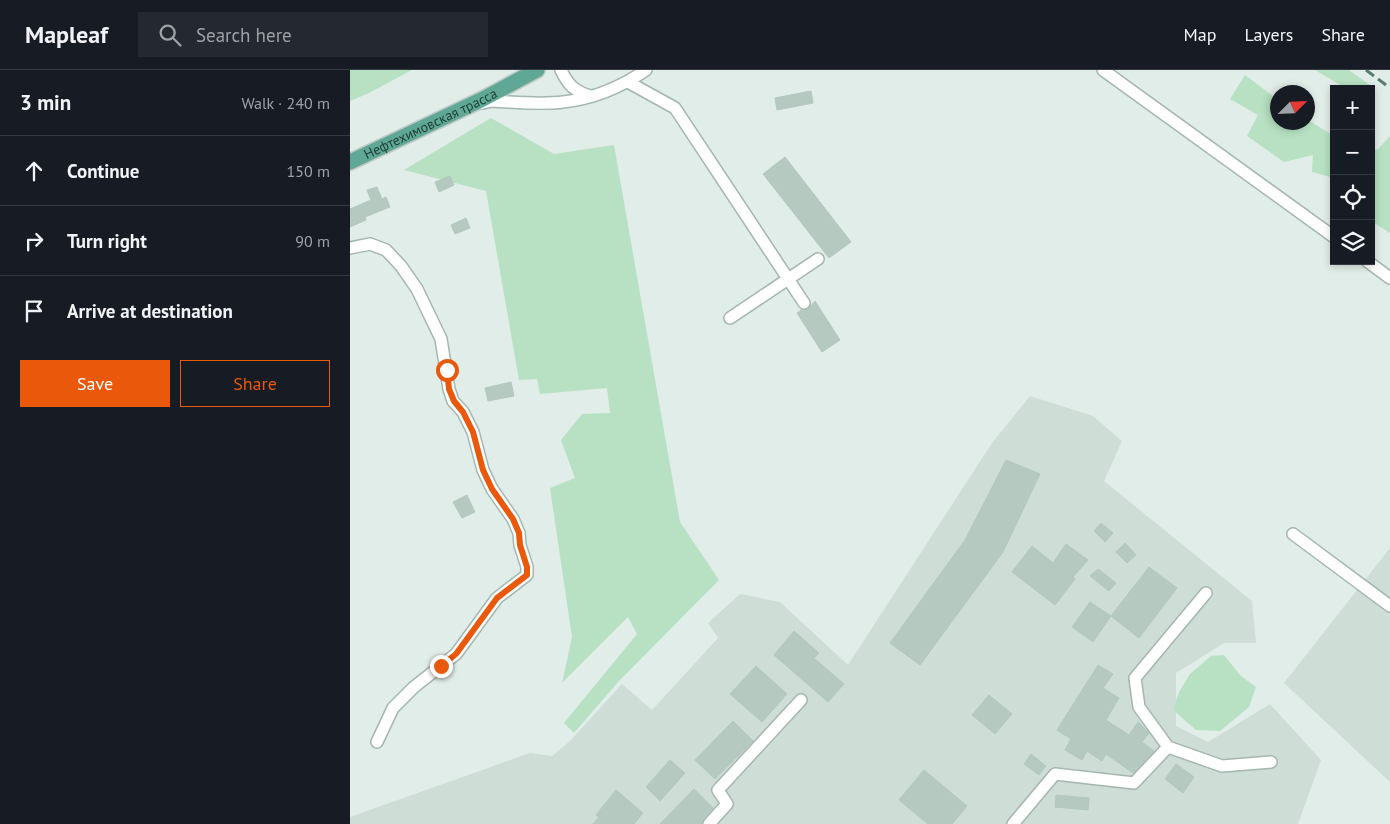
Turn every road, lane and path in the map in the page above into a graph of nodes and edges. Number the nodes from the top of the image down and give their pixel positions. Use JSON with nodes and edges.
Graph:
{"nodes":[{"id":1,"x":537,"y":70,"type":"edge"},
{"id":2,"x":561,"y":70,"type":"edge"},
{"id":3,"x":646,"y":70,"type":"edge"},
{"id":4,"x":1103,"y":70,"type":"edge"},
{"id":5,"x":628,"y":82,"type":"junction"},
{"id":6,"x":593,"y":96,"type":"junction"},
{"id":7,"x":468,"y":106,"type":"junction"},
{"id":8,"x":350,"y":162,"type":"edge"},
{"id":9,"x":1330,"y":233,"type":"edge"},
{"id":10,"x":350,"y":248,"type":"edge"},
{"id":11,"x":818,"y":259,"type":"dead end"},
{"id":12,"x":1372,"y":265,"type":"edge"},
{"id":13,"x":1390,"y":278,"type":"edge"},
{"id":14,"x":789,"y":280,"type":"junction"},
{"id":15,"x":804,"y":303,"type":"dead end"},
{"id":16,"x":730,"y":318,"type":"dead end"},
{"id":17,"x":1293,"y":534,"type":"dead end"},
{"id":18,"x":1206,"y":593,"type":"dead end"},
{"id":19,"x":1390,"y":606,"type":"edge"},
{"id":20,"x":801,"y":700,"type":"dead end"},
{"id":21,"x":377,"y":742,"type":"dead end"},
{"id":22,"x":1168,"y":747,"type":"junction"},
{"id":23,"x":1271,"y":762,"type":"dead end"},
{"id":24,"x":709,"y":824,"type":"edge"},
{"id":25,"x":1013,"y":824,"type":"edge"}],
"edges":[{"from":1,"to":7,"type":"main road","name":"Нефтехимовская трасса"},
{"from":2,"to":6,"type":"street"},
{"from":3,"to":5,"type":"street"},
{"from":4,"to":9,"type":"street"},
{"from":5,"to":6,"type":"street"},
{"from":5,"to":14,"type":"street"},
{"from":6,"to":7,"type":"street"},
{"from":7,"to":8,"type":"main road","name":"Нефтехимовская трасса"},
{"from":10,"to":21,"type":"street"},
{"from":11,"to":14,"type":"street"},
{"from":12,"to":13,"type":"street"},
{"from":14,"to":15,"type":"street"},
{"from":14,"to":16,"type":"street"},
{"from":17,"to":19,"type":"street"},
{"from":18,"to":22,"type":"street"},
{"from":20,"to":24,"type":"street"},
{"from":22,"to":23,"type":"street"},
{"from":22,"to":25,"type":"street"}]}
